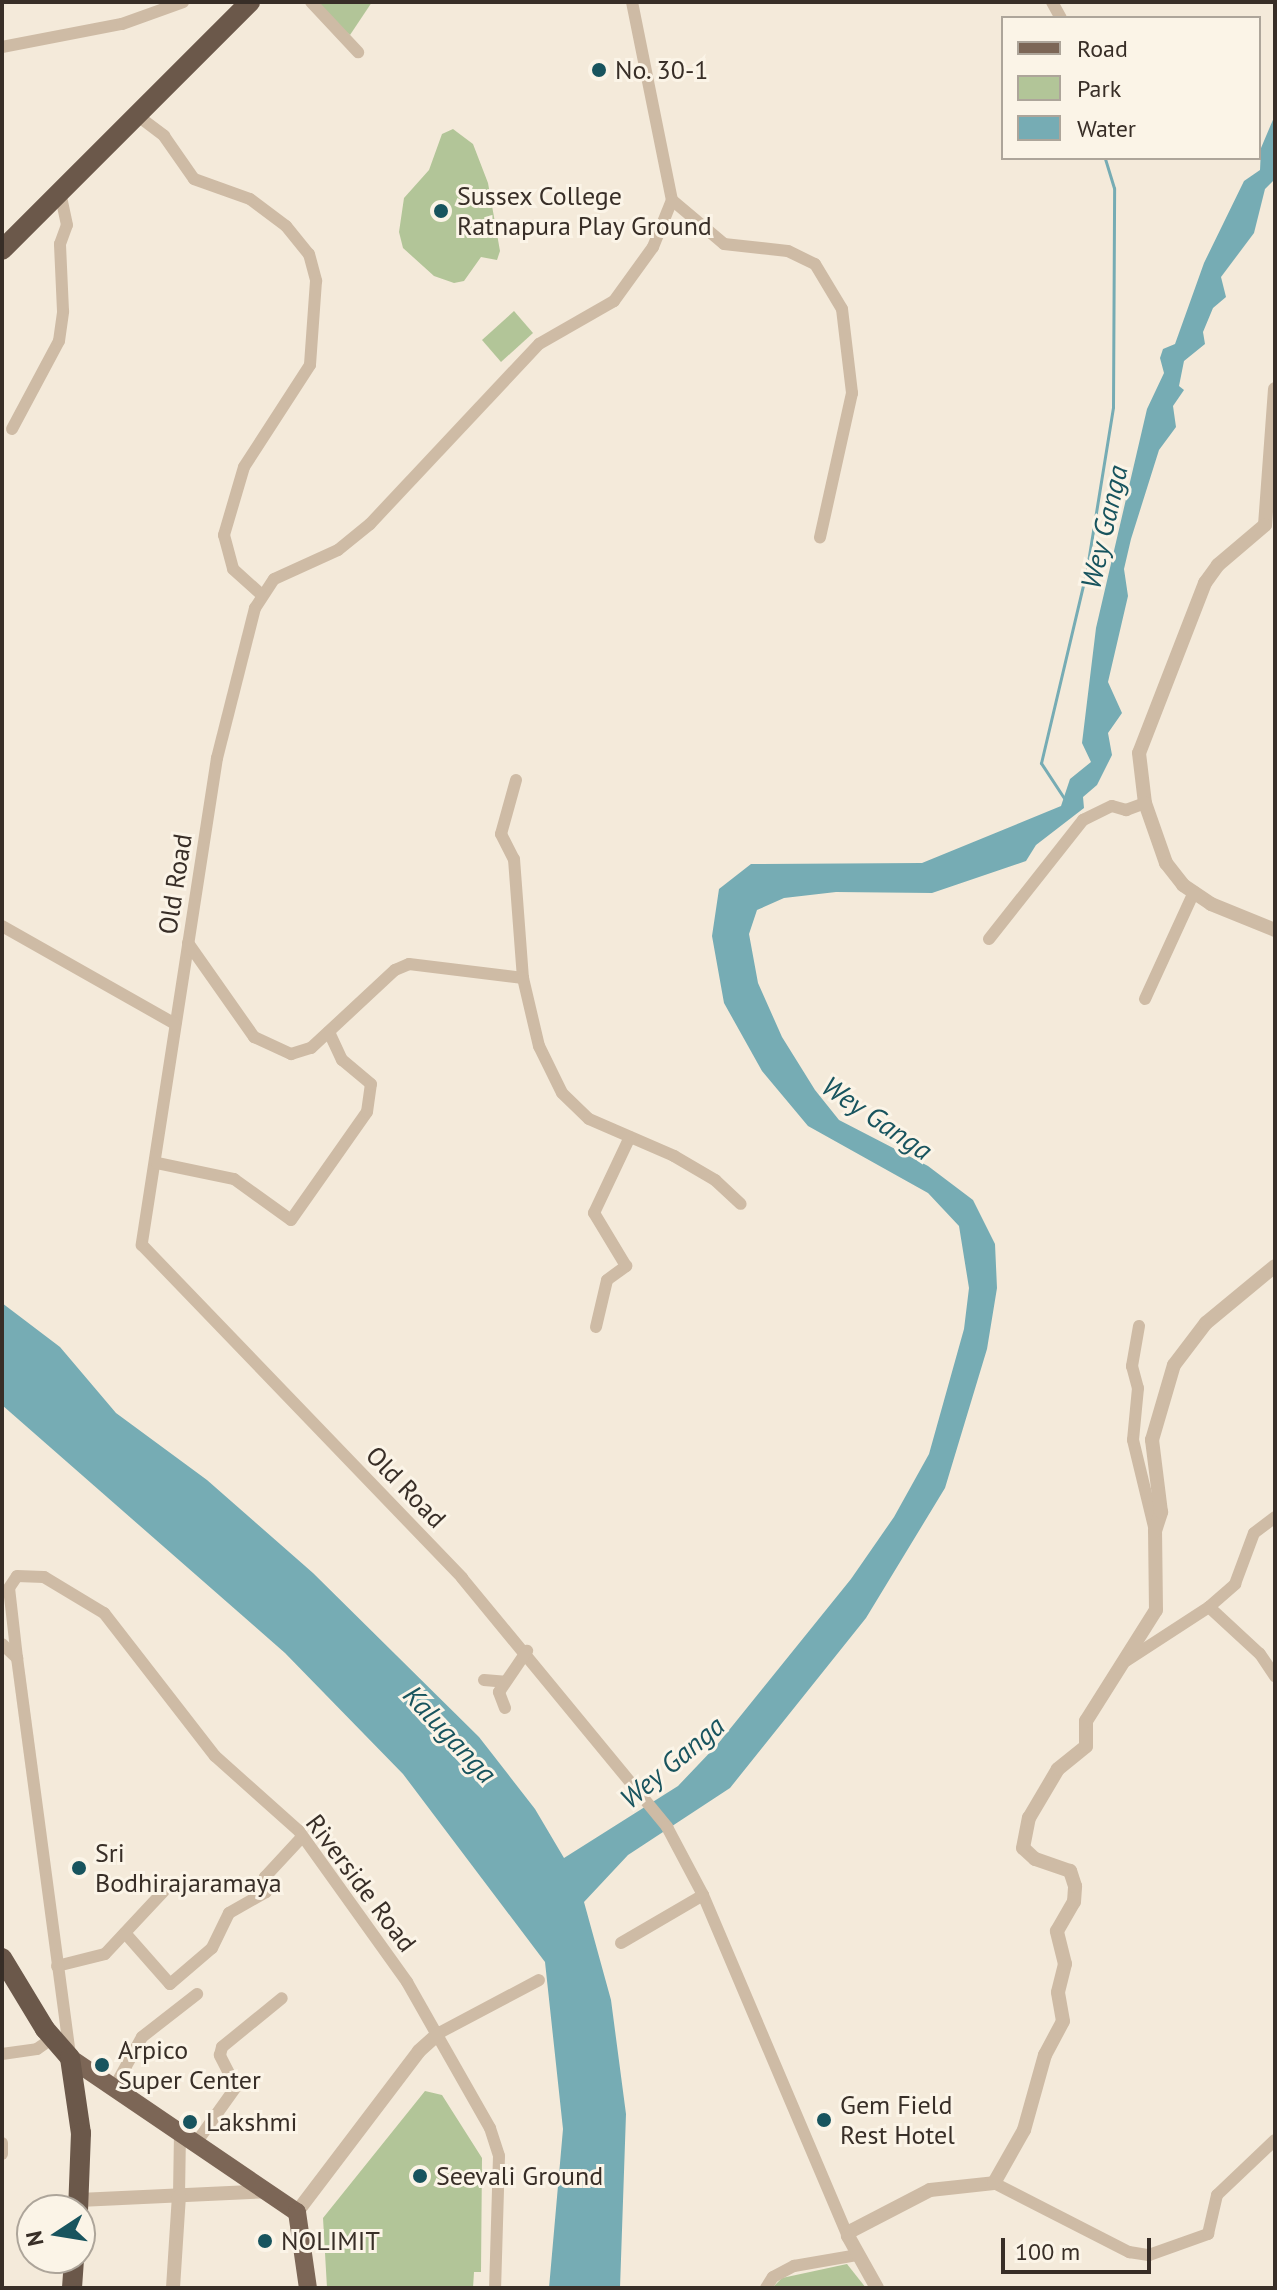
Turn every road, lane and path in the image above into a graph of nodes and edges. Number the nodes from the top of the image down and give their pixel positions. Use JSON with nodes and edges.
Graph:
{"nodes":[{"id":1,"x":183,"y":2,"type":"edge"},
{"id":2,"x":250,"y":2,"type":"edge"},
{"id":3,"x":311,"y":2,"type":"edge"},
{"id":4,"x":632,"y":2,"type":"edge"},
{"id":5,"x":2,"y":47,"type":"edge"},
{"id":6,"x":358,"y":52,"type":"dead end"},
{"id":7,"x":134,"y":113,"type":"junction"},
{"id":8,"x":60,"y":191,"type":"junction"},
{"id":9,"x":672,"y":200,"type":"junction"},
{"id":10,"x":2,"y":250,"type":"edge"},
{"id":11,"x":1275,"y":389,"type":"edge"},
{"id":12,"x":12,"y":429,"type":"dead end"},
{"id":13,"x":820,"y":537,"type":"dead end"},
{"id":14,"x":261,"y":594,"type":"junction"},
{"id":15,"x":516,"y":780,"type":"dead end"},
{"id":16,"x":1145,"y":803,"type":"junction"},
{"id":17,"x":1194,"y":892,"type":"junction"},
{"id":18,"x":2,"y":926,"type":"edge"},
{"id":19,"x":1275,"y":930,"type":"edge"},
{"id":20,"x":989,"y":939,"type":"dead end"},
{"id":21,"x":188,"y":943,"type":"junction"},
{"id":22,"x":523,"y":978,"type":"junction"},
{"id":23,"x":1145,"y":999,"type":"dead end"},
{"id":24,"x":175,"y":1024,"type":"junction"},
{"id":25,"x":329,"y":1032,"type":"junction"},
{"id":26,"x":630,"y":1137,"type":"junction"},
{"id":27,"x":157,"y":1163,"type":"junction"},
{"id":28,"x":741,"y":1204,"type":"dead end"},
{"id":29,"x":1275,"y":1266,"type":"edge"},
{"id":30,"x":1139,"y":1326,"type":"dead end"},
{"id":31,"x":596,"y":1327,"type":"dead end"},
{"id":32,"x":1275,"y":1517,"type":"edge"},
{"id":33,"x":1155,"y":1531,"type":"junction"},
{"id":34,"x":1209,"y":1607,"type":"junction"},
{"id":35,"x":2,"y":1644,"type":"edge"},
{"id":36,"x":527,"y":1651,"type":"junction"},
{"id":37,"x":17,"y":1658,"type":"junction"},
{"id":38,"x":1126,"y":1661,"type":"junction"},
{"id":39,"x":1275,"y":1676,"type":"edge"},
{"id":40,"x":484,"y":1680,"type":"dead end"},
{"id":41,"x":505,"y":1682,"type":"junction"},
{"id":42,"x":505,"y":1708,"type":"dead end"},
{"id":43,"x":302,"y":1837,"type":"junction"},
{"id":44,"x":164,"y":1891,"type":"dead end"},
{"id":45,"x":703,"y":1895,"type":"junction"},
{"id":46,"x":125,"y":1933,"type":"junction"},
{"id":47,"x":621,"y":1943,"type":"dead end"},
{"id":48,"x":2,"y":1958,"type":"edge"},
{"id":49,"x":57,"y":1966,"type":"junction"},
{"id":50,"x":539,"y":1980,"type":"dead end"},
{"id":51,"x":197,"y":1994,"type":"dead end"},
{"id":52,"x":282,"y":1998,"type":"dead end"},
{"id":53,"x":439,"y":2033,"type":"junction"},
{"id":54,"x":53,"y":2038,"type":"junction"},
{"id":55,"x":2,"y":2054,"type":"edge"},
{"id":56,"x":70,"y":2058,"type":"junction"},
{"id":57,"x":114,"y":2088,"type":"junction"},
{"id":58,"x":188,"y":2138,"type":"junction"},
{"id":59,"x":1275,"y":2140,"type":"edge"},
{"id":60,"x":2,"y":2143,"type":"edge"},
{"id":61,"x":2,"y":2154,"type":"edge"},
{"id":62,"x":994,"y":2183,"type":"junction"},
{"id":63,"x":267,"y":2191,"type":"junction"},
{"id":64,"x":79,"y":2194,"type":"edge"},
{"id":65,"x":179,"y":2196,"type":"junction"},
{"id":66,"x":96,"y":2203,"type":"edge"},
{"id":67,"x":297,"y":2212,"type":"junction"},
{"id":68,"x":848,"y":2236,"type":"junction"},
{"id":69,"x":858,"y":2255,"type":"junction"},
{"id":70,"x":173,"y":2288,"type":"edge"},
{"id":71,"x":308,"y":2288,"type":"edge"},
{"id":72,"x":495,"y":2288,"type":"edge"},
{"id":73,"x":766,"y":2288,"type":"edge"},
{"id":74,"x":877,"y":2288,"type":"edge"}],
"edges":[{"from":1,"to":5,"type":"street"},
{"from":2,"to":7,"type":"highway"},
{"from":3,"to":6,"type":"street"},
{"from":4,"to":9,"type":"street"},
{"from":7,"to":8,"type":"highway"},
{"from":7,"to":14,"type":"street"},
{"from":8,"to":10,"type":"highway"},
{"from":8,"to":12,"type":"street"},
{"from":9,"to":13,"type":"street"},
{"from":9,"to":14,"type":"street"},
{"from":11,"to":16,"type":"street"},
{"from":14,"to":21,"type":"street","name":"Old Road"},
{"from":15,"to":22,"type":"street"},
{"from":16,"to":17,"type":"street"},
{"from":16,"to":20,"type":"street"},
{"from":17,"to":19,"type":"street"},
{"from":17,"to":23,"type":"street"},
{"from":18,"to":24,"type":"street"},
{"from":21,"to":24,"type":"street","name":"Old Road"},
{"from":21,"to":25,"type":"street"},
{"from":22,"to":25,"type":"street"},
{"from":22,"to":26,"type":"street"},
{"from":24,"to":27,"type":"street","name":"Old Road"},
{"from":25,"to":27,"type":"street"},
{"from":26,"to":28,"type":"street"},
{"from":26,"to":31,"type":"street"},
{"from":27,"to":36,"type":"street","name":"Old Road"},
{"from":29,"to":33,"type":"street"},
{"from":30,"to":33,"type":"street"},
{"from":32,"to":34,"type":"street"},
{"from":33,"to":38,"type":"street"},
{"from":34,"to":38,"type":"street"},
{"from":34,"to":39,"type":"street"},
{"from":35,"to":37,"type":"street"},
{"from":36,"to":41,"type":"street"},
{"from":36,"to":45,"type":"street","name":"Old Road"},
{"from":37,"to":43,"type":"street","name":"Riverside Road"},
{"from":37,"to":49,"type":"street"},
{"from":38,"to":62,"type":"street"},
{"from":40,"to":41,"type":"street"},
{"from":41,"to":42,"type":"street"},
{"from":43,"to":46,"type":"street"},
{"from":43,"to":53,"type":"street","name":"Riverside Road"},
{"from":44,"to":46,"type":"street"},
{"from":45,"to":47,"type":"street"},
{"from":45,"to":68,"type":"street","name":"Old Road"},
{"from":46,"to":49,"type":"street"},
{"from":48,"to":54,"type":"highway"},
{"from":49,"to":56,"type":"street"},
{"from":50,"to":53,"type":"street"},
{"from":51,"to":57,"type":"street"},
{"from":52,"to":58,"type":"street"},
{"from":53,"to":67,"type":"street"},
{"from":53,"to":72,"type":"street","name":"Riverside Road"},
{"from":54,"to":55,"type":"street"},
{"from":54,"to":56,"type":"highway"},
{"from":56,"to":57,"type":"main road"},
{"from":56,"to":64,"type":"highway"},
{"from":57,"to":58,"type":"main road"},
{"from":58,"to":63,"type":"main road"},
{"from":58,"to":65,"type":"street"},
{"from":59,"to":62,"type":"street"},
{"from":60,"to":61,"type":"street"},
{"from":62,"to":68,"type":"street"},
{"from":63,"to":65,"type":"street"},
{"from":63,"to":67,"type":"main road"},
{"from":65,"to":66,"type":"street"},
{"from":65,"to":70,"type":"street"},
{"from":67,"to":71,"type":"main road"},
{"from":68,"to":69,"type":"street"},
{"from":69,"to":73,"type":"street"},
{"from":69,"to":74,"type":"street"}]}
